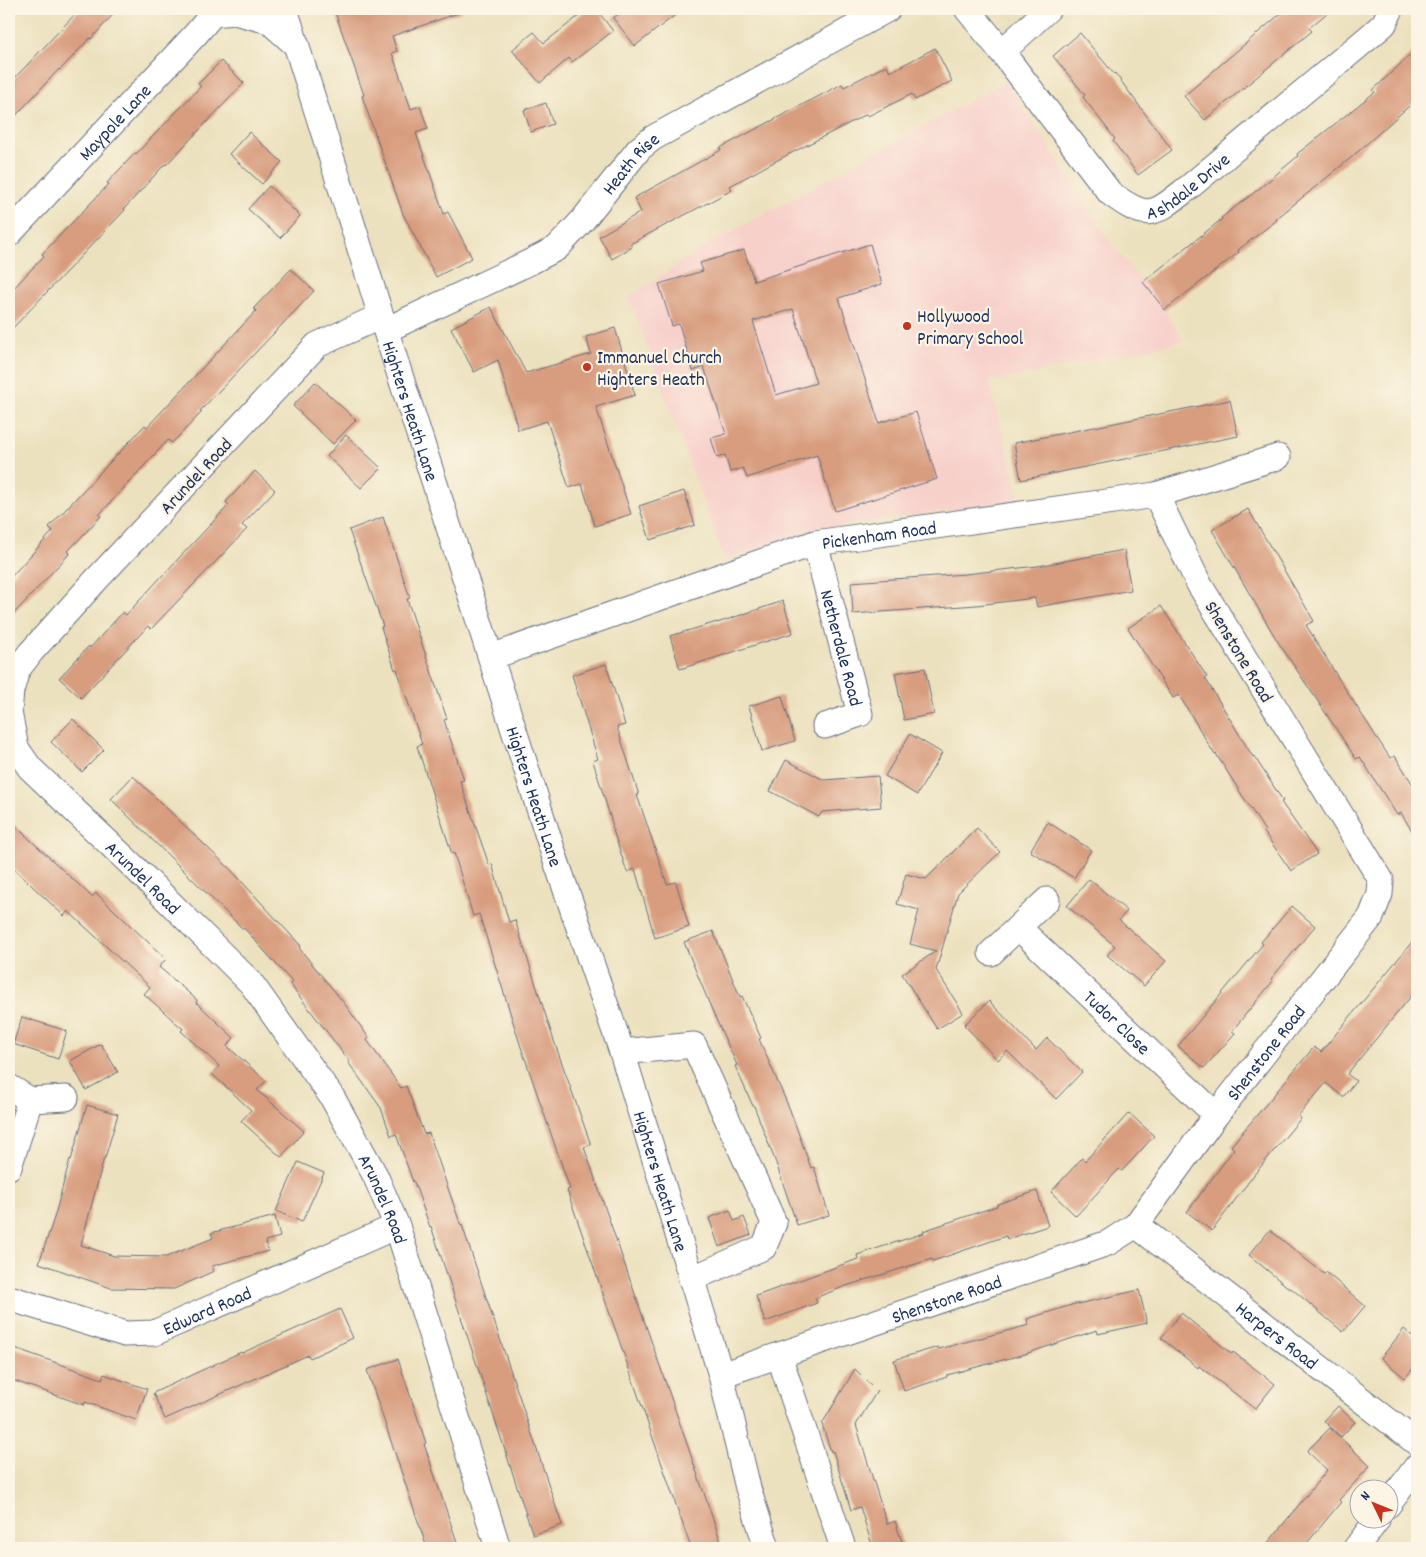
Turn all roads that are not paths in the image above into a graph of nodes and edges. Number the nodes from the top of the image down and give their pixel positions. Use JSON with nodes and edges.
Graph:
{"nodes":[{"id":1,"x":285,"y":9,"type":"edge"},
{"id":2,"x":888,"y":9,"type":"edge"},
{"id":3,"x":967,"y":9,"type":"edge"},
{"id":4,"x":1048,"y":9,"type":"edge"},
{"id":5,"x":1391,"y":9,"type":"edge"},
{"id":6,"x":215,"y":11,"type":"edge"},
{"id":7,"x":297,"y":46,"type":"junction"},
{"id":8,"x":1002,"y":52,"type":"junction"},
{"id":9,"x":9,"y":234,"type":"edge"},
{"id":10,"x":383,"y":323,"type":"junction"},
{"id":11,"x":1278,"y":457,"type":"dead end"},
{"id":12,"x":1156,"y":495,"type":"junction"},
{"id":13,"x":815,"y":543,"type":"junction"},
{"id":14,"x":491,"y":657,"type":"junction"},
{"id":15,"x":825,"y":726,"type":"dead end"},
{"id":16,"x":1047,"y":900,"type":"dead end"},
{"id":17,"x":1019,"y":928,"type":"junction"},
{"id":18,"x":991,"y":953,"type":"dead end"},
{"id":19,"x":622,"y":1052,"type":"junction"},
{"id":20,"x":9,"y":1087,"type":"edge"},
{"id":21,"x":66,"y":1098,"type":"dead end"},
{"id":22,"x":30,"y":1100,"type":"junction"},
{"id":23,"x":1216,"y":1115,"type":"junction"},
{"id":24,"x":9,"y":1167,"type":"edge"},
{"id":25,"x":397,"y":1226,"type":"junction"},
{"id":26,"x":1136,"y":1226,"type":"junction"},
{"id":27,"x":691,"y":1279,"type":"junction"},
{"id":28,"x":9,"y":1298,"type":"edge"},
{"id":29,"x":780,"y":1355,"type":"junction"},
{"id":30,"x":721,"y":1375,"type":"junction"},
{"id":31,"x":1417,"y":1443,"type":"edge"},
{"id":32,"x":1417,"y":1466,"type":"edge"},
{"id":33,"x":1398,"y":1492,"type":"edge"},
{"id":34,"x":1370,"y":1530,"type":"edge"},
{"id":35,"x":498,"y":1548,"type":"edge"},
{"id":36,"x":767,"y":1548,"type":"edge"},
{"id":37,"x":843,"y":1548,"type":"edge"},
{"id":38,"x":1356,"y":1548,"type":"edge"}],
"edges":[{"from":1,"to":7,"type":"street","name":"Highters Heath Lane"},
{"from":2,"to":10,"type":"street","name":"Heath Rise"},
{"from":3,"to":8,"type":"street"},
{"from":4,"to":8,"type":"street"},
{"from":5,"to":8,"type":"street","name":"Ashdale Drive"},
{"from":6,"to":7,"type":"street"},
{"from":6,"to":9,"type":"street","name":"Maypole Lane"},
{"from":7,"to":10,"type":"street","name":"Highters Heath Lane"},
{"from":10,"to":14,"type":"street","name":"Highters Heath Lane"},
{"from":10,"to":25,"type":"street","name":"Arundel Road"},
{"from":11,"to":12,"type":"street","name":"Pickenham Road"},
{"from":12,"to":13,"type":"street","name":"Pickenham Road"},
{"from":12,"to":23,"type":"street","name":"Shenstone Road"},
{"from":13,"to":14,"type":"street","name":"Pickenham Road"},
{"from":13,"to":15,"type":"street","name":"Netherdale Road"},
{"from":14,"to":19,"type":"street","name":"Highters Heath Lane"},
{"from":16,"to":17,"type":"street"},
{"from":17,"to":18,"type":"street"},
{"from":17,"to":23,"type":"street","name":"Tudor Close"},
{"from":19,"to":27,"type":"street","name":"Highters Heath Lane"},
{"from":19,"to":27,"type":"street"},
{"from":20,"to":22,"type":"street"},
{"from":21,"to":22,"type":"street"},
{"from":22,"to":24,"type":"street"},
{"from":23,"to":26,"type":"street","name":"Shenstone Road"},
{"from":25,"to":28,"type":"street","name":"Edward Road"},
{"from":25,"to":35,"type":"street","name":"Arundel Road"},
{"from":26,"to":29,"type":"street","name":"Shenstone Road"},
{"from":26,"to":31,"type":"street","name":"Harpers Road"},
{"from":27,"to":30,"type":"street","name":"Highters Heath Lane"},
{"from":29,"to":30,"type":"street","name":"Shenstone Road"},
{"from":29,"to":37,"type":"street"},
{"from":30,"to":36,"type":"street","name":"Highters Heath Lane"},
{"from":32,"to":33,"type":"street"},
{"from":34,"to":38,"type":"street"}]}
